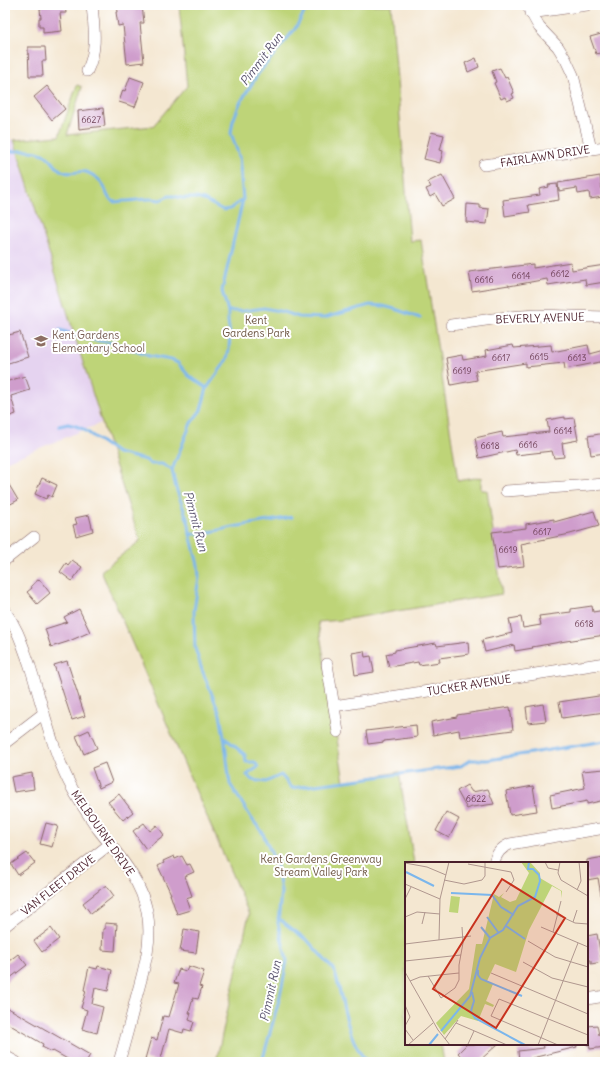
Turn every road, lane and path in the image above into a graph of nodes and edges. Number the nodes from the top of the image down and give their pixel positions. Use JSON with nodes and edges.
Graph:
{"nodes":[{"id":1,"x":92,"y":5,"type":"edge"},
{"id":2,"x":587,"y":5,"type":"edge"},
{"id":3,"x":529,"y":9,"type":"edge"},
{"id":4,"x":87,"y":71,"type":"dead end"},
{"id":5,"x":605,"y":147,"type":"edge"},
{"id":6,"x":591,"y":149,"type":"junction"},
{"id":7,"x":484,"y":165,"type":"dead end"},
{"id":8,"x":605,"y":317,"type":"edge"},
{"id":9,"x":451,"y":325,"type":"dead end"},
{"id":10,"x":605,"y":484,"type":"edge"},
{"id":11,"x":506,"y":491,"type":"dead end"},
{"id":12,"x":34,"y":537,"type":"dead end"},
{"id":13,"x":5,"y":560,"type":"edge"},
{"id":14,"x":5,"y":611,"type":"edge"},
{"id":15,"x":605,"y":663,"type":"edge"},
{"id":16,"x":327,"y":664,"type":"dead end"},
{"id":17,"x":334,"y":706,"type":"junction"},
{"id":18,"x":44,"y":713,"type":"junction"},
{"id":19,"x":338,"y":732,"type":"dead end"},
{"id":20,"x":5,"y":743,"type":"edge"},
{"id":21,"x":605,"y":828,"type":"edge"},
{"id":22,"x":110,"y":844,"type":"junction"},
{"id":23,"x":494,"y":862,"type":"edge"},
{"id":24,"x":5,"y":926,"type":"edge"},
{"id":25,"x":605,"y":996,"type":"edge"},
{"id":26,"x":588,"y":998,"type":"edge"},
{"id":27,"x":5,"y":1056,"type":"edge"},
{"id":28,"x":16,"y":1062,"type":"edge"},
{"id":29,"x":120,"y":1062,"type":"edge"}],
"edges":[{"from":1,"to":4,"type":"street"},
{"from":2,"to":3,"type":"street"},
{"from":3,"to":6,"type":"street"},
{"from":5,"to":6,"type":"street","name":"FAIRLAWN DRIVE"},
{"from":6,"to":7,"type":"street","name":"FAIRLAWN DRIVE"},
{"from":8,"to":9,"type":"street","name":"BEVERLY AVENUE"},
{"from":10,"to":11,"type":"street"},
{"from":12,"to":13,"type":"street"},
{"from":14,"to":18,"type":"street","name":"MELBOURNE DRIVE"},
{"from":15,"to":17,"type":"street","name":"TUCKER AVENUE"},
{"from":16,"to":17,"type":"street"},
{"from":17,"to":19,"type":"street"},
{"from":18,"to":20,"type":"street"},
{"from":18,"to":22,"type":"street","name":"MELBOURNE DRIVE"},
{"from":21,"to":23,"type":"street"},
{"from":22,"to":24,"type":"street","name":"VAN FLEET DRIVE"},
{"from":22,"to":29,"type":"street","name":"MELBOURNE DRIVE"},
{"from":25,"to":26,"type":"street"},
{"from":27,"to":28,"type":"street"}]}
